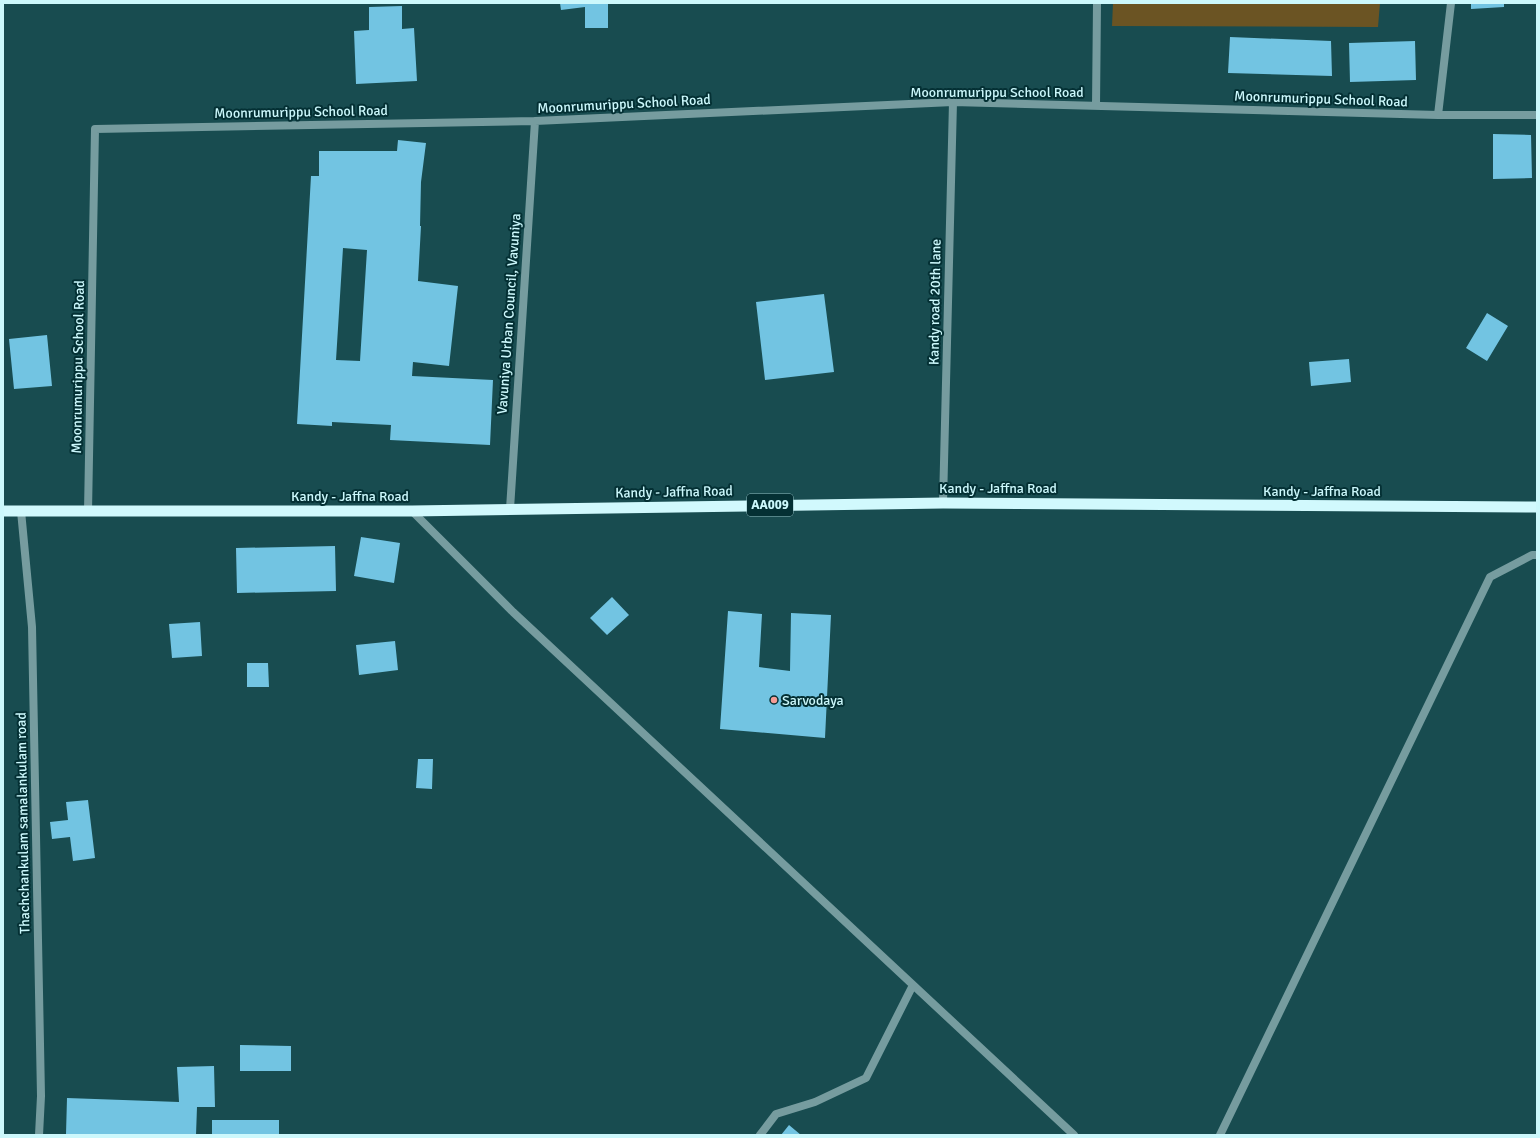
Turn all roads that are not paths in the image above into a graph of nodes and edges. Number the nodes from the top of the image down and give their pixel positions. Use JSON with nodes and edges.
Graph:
{"nodes":[{"id":1,"x":1098,"y":3,"type":"edge"},
{"id":2,"x":1450,"y":3,"type":"edge"},
{"id":3,"x":953,"y":102,"type":"junction"},
{"id":4,"x":1096,"y":106,"type":"junction"},
{"id":5,"x":1438,"y":115,"type":"junction"},
{"id":6,"x":1537,"y":115,"type":"edge"},
{"id":7,"x":535,"y":121,"type":"junction"},
{"id":8,"x":943,"y":503,"type":"junction"},
{"id":9,"x":1537,"y":507,"type":"edge"},
{"id":10,"x":510,"y":509,"type":"junction"},
{"id":11,"x":22,"y":511,"type":"junction"},
{"id":12,"x":412,"y":511,"type":"junction"},
{"id":13,"x":3,"y":512,"type":"edge"},
{"id":14,"x":88,"y":512,"type":"junction"},
{"id":15,"x":1537,"y":555,"type":"edge"},
{"id":16,"x":913,"y":985,"type":"junction"},
{"id":17,"x":39,"y":1135,"type":"edge"},
{"id":18,"x":760,"y":1135,"type":"edge"},
{"id":19,"x":1074,"y":1135,"type":"edge"},
{"id":20,"x":1220,"y":1135,"type":"edge"}],
"edges":[{"from":1,"to":4,"type":"street"},
{"from":2,"to":5,"type":"street"},
{"from":3,"to":4,"type":"street","name":"Moonrumurippu School Road"},
{"from":3,"to":7,"type":"street","name":"Moonrumurippu School Road"},
{"from":3,"to":8,"type":"street","name":"Kandy road 20th lane"},
{"from":4,"to":5,"type":"street","name":"Moonrumurippu School Road"},
{"from":5,"to":6,"type":"street","name":"Moonrumurippu School Road"},
{"from":7,"to":10,"type":"street","name":"Vavuniya Urban Council, Vavuniya"},
{"from":7,"to":14,"type":"street","name":"Moonrumurippu School Road"},
{"from":8,"to":9,"type":"highway","name":"Kandy - Jaffna Road","number":"AA009"},
{"from":8,"to":10,"type":"highway","name":"Kandy - Jaffna Road","number":"AA009"},
{"from":10,"to":12,"type":"highway","name":"Kandy - Jaffna Road","number":"AA009"},
{"from":11,"to":13,"type":"highway","name":"Kandy - Jaffna Road","number":"AA009"},
{"from":11,"to":14,"type":"highway","name":"Kandy - Jaffna Road","number":"AA009"},
{"from":11,"to":17,"type":"street","name":"Thachchankulam samalankulam road"},
{"from":12,"to":14,"type":"highway","name":"Kandy - Jaffna Road","number":"AA009"},
{"from":12,"to":16,"type":"street"},
{"from":15,"to":20,"type":"street"},
{"from":16,"to":18,"type":"street"},
{"from":16,"to":19,"type":"street"}]}
